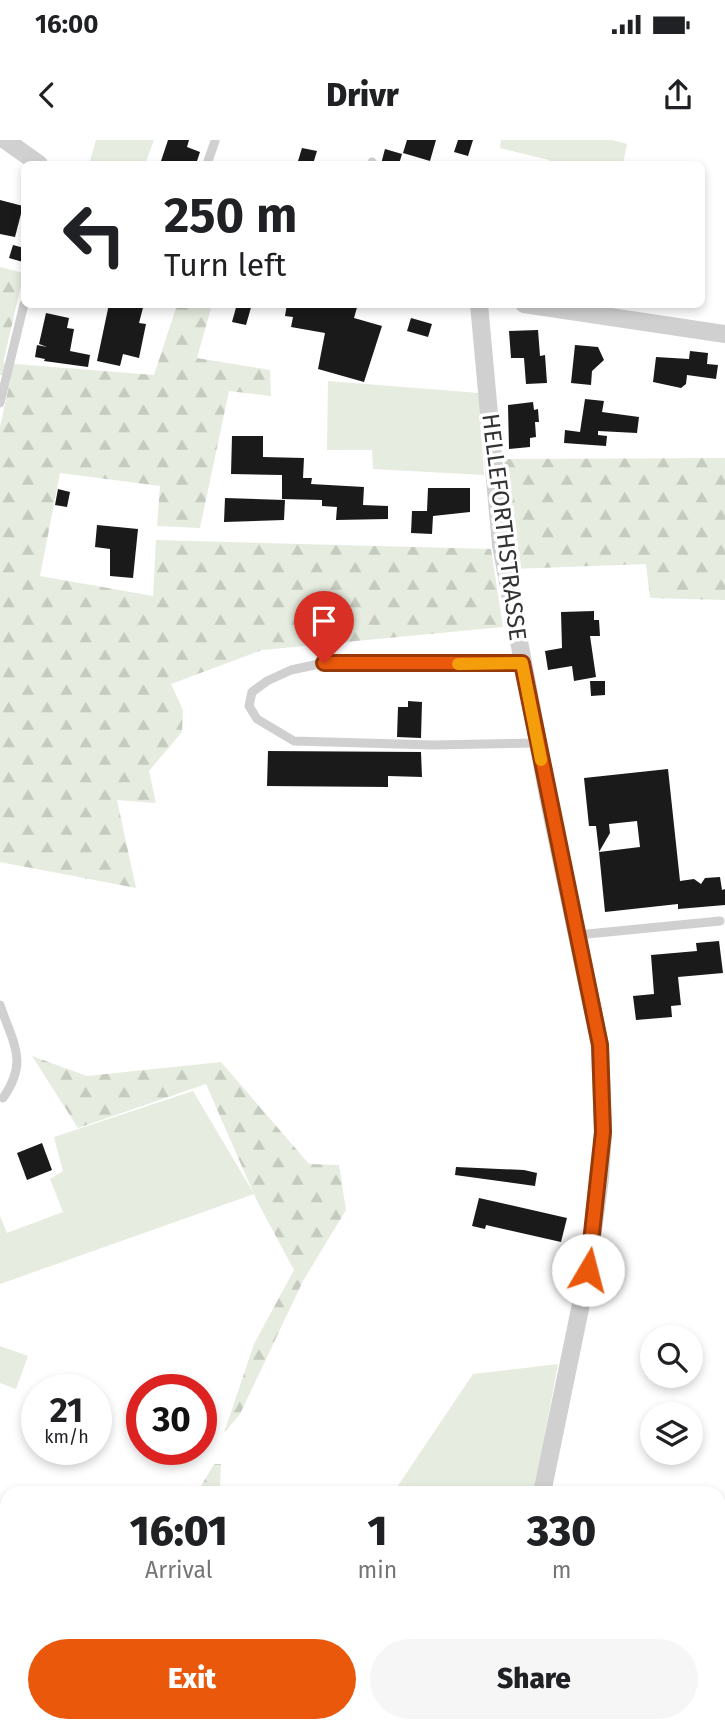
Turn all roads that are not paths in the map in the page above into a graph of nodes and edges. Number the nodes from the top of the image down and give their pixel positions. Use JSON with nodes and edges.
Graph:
{"nodes":[{"id":1,"x":5,"y":140,"type":"edge"},
{"id":2,"x":215,"y":141,"type":"edge"},
{"id":3,"x":35,"y":161,"type":"edge"},
{"id":4,"x":208,"y":161,"type":"edge"},
{"id":5,"x":23,"y":308,"type":"edge"},
{"id":6,"x":479,"y":308,"type":"edge"},
{"id":7,"x":551,"y":308,"type":"edge"},
{"id":8,"x":725,"y":334,"type":"edge"},
{"id":9,"x":0,"y":403,"type":"edge"},
{"id":10,"x":522,"y":663,"type":"junction"},
{"id":11,"x":537,"y":743,"type":"junction"},
{"id":12,"x":720,"y":921,"type":"dead end"},
{"id":13,"x":577,"y":934,"type":"junction"},
{"id":14,"x":0,"y":1004,"type":"edge"},
{"id":15,"x":3,"y":1098,"type":"dead end"},
{"id":16,"x":543,"y":1486,"type":"edge"}],
"edges":[{"from":1,"to":3,"type":"street"},
{"from":2,"to":4,"type":"lane"},
{"from":5,"to":9,"type":"lane"},
{"from":6,"to":10,"type":"street","name":"HELLEFORTHSTRASSE"},
{"from":7,"to":8,"type":"street"},
{"from":10,"to":11,"type":"street","name":"HELLEFORTHSTRASSE"},
{"from":10,"to":11,"type":"lane"},
{"from":11,"to":13,"type":"street","name":"HELLEFORTHSTRASSE"},
{"from":12,"to":13,"type":"lane"},
{"from":13,"to":16,"type":"street","name":"HELLEFORTHSTRASSE"},
{"from":14,"to":15,"type":"lane"}]}
